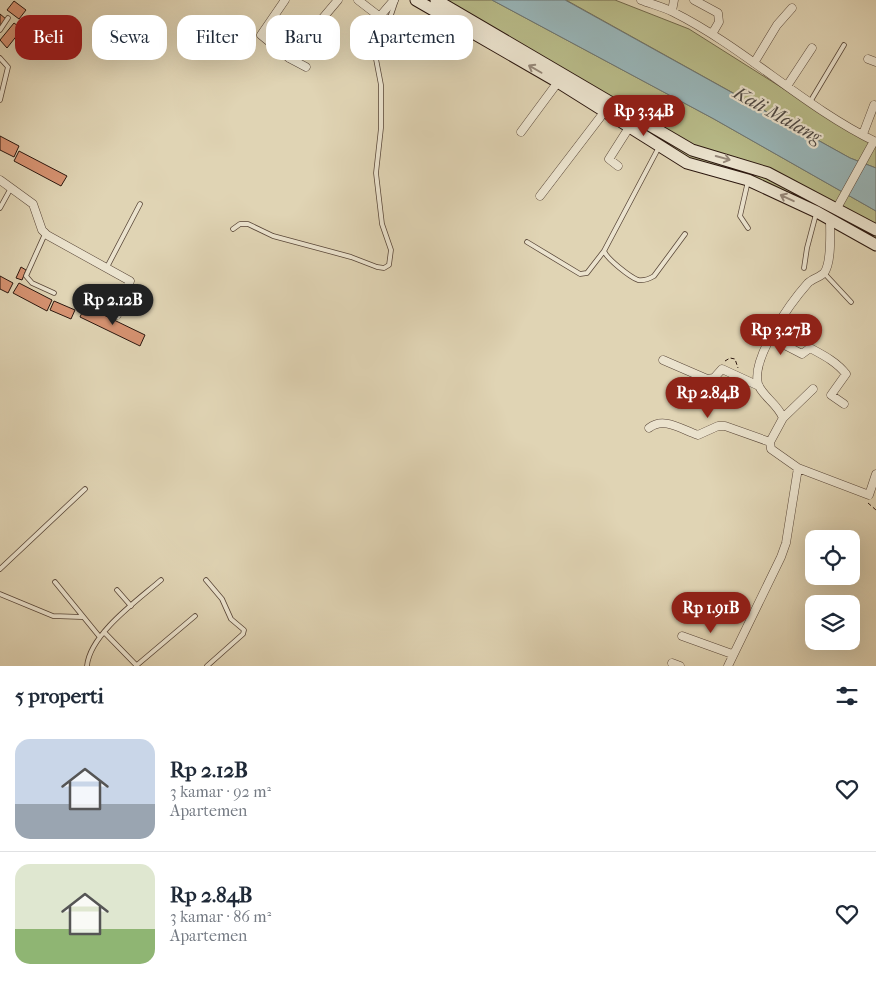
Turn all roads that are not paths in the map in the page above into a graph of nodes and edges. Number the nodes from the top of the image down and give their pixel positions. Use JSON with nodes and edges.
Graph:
{"nodes":[{"id":1,"x":285,"y":0,"type":"edge"},
{"id":2,"x":338,"y":0,"type":"edge"},
{"id":3,"x":358,"y":0,"type":"edge"},
{"id":4,"x":395,"y":0,"type":"edge"},
{"id":5,"x":416,"y":0,"type":"edge"},
{"id":6,"x":436,"y":0,"type":"edge"},
{"id":7,"x":641,"y":0,"type":"edge"},
{"id":8,"x":674,"y":0,"type":"edge"},
{"id":9,"x":694,"y":0,"type":"edge"},
{"id":10,"x":792,"y":8,"type":"dead end"},
{"id":11,"x":672,"y":11,"type":"junction"},
{"id":12,"x":274,"y":15,"type":"edge"},
{"id":13,"x":325,"y":15,"type":"edge"},
{"id":14,"x":377,"y":15,"type":"edge"},
{"id":15,"x":382,"y":15,"type":"edge"},
{"id":16,"x":8,"y":18,"type":"dead end"},
{"id":17,"x":266,"y":27,"type":"edge"},
{"id":18,"x":0,"y":30,"type":"edge"},
{"id":19,"x":712,"y":34,"type":"junction"},
{"id":20,"x":266,"y":40,"type":"edge"},
{"id":21,"x":844,"y":45,"type":"dead end"},
{"id":22,"x":812,"y":48,"type":"dead end"},
{"id":23,"x":0,"y":58,"type":"edge"},
{"id":24,"x":868,"y":59,"type":"dead end"},
{"id":25,"x":293,"y":60,"type":"edge"},
{"id":26,"x":876,"y":62,"type":"edge"},
{"id":27,"x":754,"y":63,"type":"junction"},
{"id":28,"x":306,"y":67,"type":"dead end"},
{"id":29,"x":558,"y":82,"type":"junction"},
{"id":30,"x":788,"y":86,"type":"junction"},
{"id":31,"x":0,"y":100,"type":"edge"},
{"id":32,"x":810,"y":102,"type":"junction"},
{"id":33,"x":874,"y":105,"type":"dead end"},
{"id":34,"x":605,"y":111,"type":"junction"},
{"id":35,"x":630,"y":126,"type":"junction"},
{"id":36,"x":521,"y":132,"type":"dead end"},
{"id":37,"x":863,"y":134,"type":"junction"},
{"id":38,"x":667,"y":136,"type":"junction"},
{"id":39,"x":875,"y":141,"type":"edge"},
{"id":40,"x":659,"y":147,"type":"junction"},
{"id":41,"x":618,"y":166,"type":"dead end"},
{"id":42,"x":0,"y":180,"type":"edge"},
{"id":43,"x":748,"y":180,"type":"junction"},
{"id":44,"x":11,"y":188,"type":"junction"},
{"id":45,"x":540,"y":196,"type":"dead end"},
{"id":46,"x":140,"y":204,"type":"dead end"},
{"id":47,"x":0,"y":208,"type":"edge"},
{"id":48,"x":837,"y":208,"type":"junction"},
{"id":49,"x":817,"y":212,"type":"junction"},
{"id":50,"x":830,"y":220,"type":"junction"},
{"id":51,"x":748,"y":228,"type":"dead end"},
{"id":52,"x":233,"y":229,"type":"dead end"},
{"id":53,"x":876,"y":230,"type":"edge"},
{"id":54,"x":45,"y":234,"type":"junction"},
{"id":55,"x":685,"y":234,"type":"dead end"},
{"id":56,"x":527,"y":242,"type":"dead end"},
{"id":57,"x":876,"y":245,"type":"edge"},
{"id":58,"x":604,"y":251,"type":"junction"},
{"id":59,"x":804,"y":268,"type":"dead end"},
{"id":60,"x":106,"y":269,"type":"junction"},
{"id":61,"x":824,"y":273,"type":"junction"},
{"id":62,"x":54,"y":293,"type":"dead end"},
{"id":63,"x":851,"y":302,"type":"dead end"},
{"id":64,"x":117,"y":315,"type":"dead end"},
{"id":65,"x":772,"y":338,"type":"junction"},
{"id":66,"x":663,"y":360,"type":"dead end"},
{"id":67,"x":759,"y":386,"type":"junction"},
{"id":68,"x":813,"y":388,"type":"dead end"},
{"id":69,"x":844,"y":404,"type":"dead end"},
{"id":70,"x":783,"y":418,"type":"junction"},
{"id":71,"x":648,"y":428,"type":"dead end"},
{"id":72,"x":770,"y":442,"type":"junction"},
{"id":73,"x":798,"y":468,"type":"junction"},
{"id":74,"x":876,"y":474,"type":"edge"},
{"id":75,"x":85,"y":489,"type":"dead end"},
{"id":76,"x":0,"y":568,"type":"edge"},
{"id":77,"x":161,"y":580,"type":"dead end"},
{"id":78,"x":206,"y":580,"type":"dead end"},
{"id":79,"x":55,"y":582,"type":"dead end"},
{"id":80,"x":117,"y":590,"type":"dead end"},
{"id":81,"x":0,"y":594,"type":"edge"},
{"id":82,"x":131,"y":606,"type":"junction"},
{"id":83,"x":195,"y":616,"type":"dead end"},
{"id":84,"x":82,"y":617,"type":"junction"},
{"id":85,"x":104,"y":632,"type":"junction"},
{"id":86,"x":100,"y":636,"type":"junction"},
{"id":87,"x":682,"y":636,"type":"dead end"},
{"id":88,"x":732,"y":654,"type":"junction"},
{"id":89,"x":87,"y":666,"type":"edge"},
{"id":90,"x":137,"y":666,"type":"edge"},
{"id":91,"x":207,"y":666,"type":"edge"},
{"id":92,"x":728,"y":666,"type":"edge"}],
"edges":[{"from":1,"to":12,"type":"street"},
{"from":2,"to":13,"type":"street"},
{"from":3,"to":14,"type":"street"},
{"from":4,"to":15,"type":"street"},
{"from":4,"to":52,"type":"lane"},
{"from":29,"to":5,"type":"main road","one_way":true},
{"from":6,"to":38,"type":"main road"},
{"from":7,"to":11,"type":"street"},
{"from":8,"to":11,"type":"street"},
{"from":9,"to":19,"type":"street"},
{"from":10,"to":27,"type":"street"},
{"from":11,"to":19,"type":"street"},
{"from":16,"to":18,"type":"lane"},
{"from":17,"to":20,"type":"street"},
{"from":19,"to":27,"type":"street"},
{"from":21,"to":32,"type":"lane"},
{"from":22,"to":30,"type":"street"},
{"from":23,"to":31,"type":"lane"},
{"from":24,"to":26,"type":"street"},
{"from":25,"to":28,"type":"street"},
{"from":27,"to":30,"type":"street"},
{"from":29,"to":34,"type":"main road"},
{"from":29,"to":36,"type":"street"},
{"from":30,"to":32,"type":"street"},
{"from":32,"to":37,"type":"street"},
{"from":33,"to":37,"type":"street"},
{"from":34,"to":35,"type":"main road"},
{"from":34,"to":45,"type":"street"},
{"from":35,"to":40,"type":"main road"},
{"from":35,"to":41,"type":"street"},
{"from":37,"to":39,"type":"street"},
{"from":38,"to":40,"type":"main road"},
{"from":38,"to":48,"type":"main road","one_way":true},
{"from":39,"to":48,"type":"street"},
{"from":40,"to":43,"type":"main road"},
{"from":40,"to":58,"type":"lane"},
{"from":42,"to":44,"type":"street"},
{"from":49,"to":43,"type":"main road","one_way":true},
{"from":43,"to":51,"type":"lane"},
{"from":44,"to":47,"type":"lane"},
{"from":44,"to":54,"type":"street"},
{"from":46,"to":60,"type":"lane"},
{"from":48,"to":53,"type":"main road"},
{"from":49,"to":50,"type":"main road"},
{"from":49,"to":59,"type":"lane"},
{"from":50,"to":57,"type":"main road"},
{"from":50,"to":61,"type":"street"},
{"from":54,"to":60,"type":"street"},
{"from":54,"to":62,"type":"lane"},
{"from":55,"to":58,"type":"lane"},
{"from":56,"to":58,"type":"lane"},
{"from":60,"to":64,"type":"street"},
{"from":61,"to":63,"type":"lane"},
{"from":61,"to":65,"type":"street"},
{"from":65,"to":67,"type":"street"},
{"from":65,"to":69,"type":"street"},
{"from":66,"to":67,"type":"street"},
{"from":67,"to":70,"type":"street"},
{"from":68,"to":70,"type":"street"},
{"from":70,"to":72,"type":"street"},
{"from":71,"to":72,"type":"street"},
{"from":72,"to":73,"type":"street"},
{"from":73,"to":74,"type":"street"},
{"from":73,"to":88,"type":"street"},
{"from":75,"to":76,"type":"lane"},
{"from":77,"to":82,"type":"lane"},
{"from":78,"to":91,"type":"lane"},
{"from":79,"to":84,"type":"lane"},
{"from":80,"to":82,"type":"lane"},
{"from":81,"to":84,"type":"lane"},
{"from":82,"to":85,"type":"lane"},
{"from":83,"to":90,"type":"lane"},
{"from":84,"to":86,"type":"lane"},
{"from":85,"to":86,"type":"lane"},
{"from":85,"to":90,"type":"lane"},
{"from":86,"to":89,"type":"lane"},
{"from":87,"to":88,"type":"street"},
{"from":88,"to":92,"type":"street"}]}
